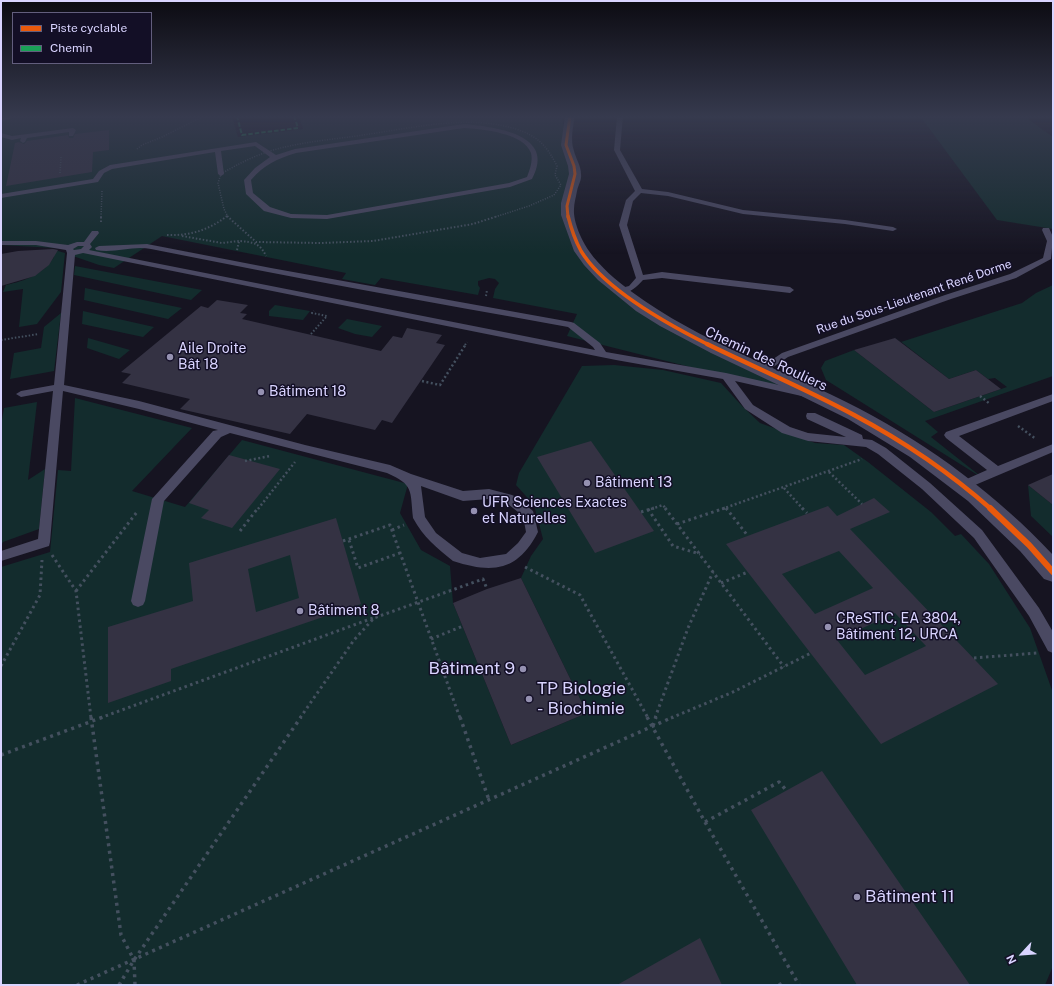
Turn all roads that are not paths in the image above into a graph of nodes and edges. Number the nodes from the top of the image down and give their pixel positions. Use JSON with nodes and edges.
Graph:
{"nodes":[{"id":1,"x":142,"y":162,"type":"edge"},
{"id":2,"x":220,"y":162,"type":"edge"},
{"id":3,"x":267,"y":162,"type":"edge"},
{"id":4,"x":535,"y":162,"type":"edge"},
{"id":5,"x":572,"y":162,"type":"edge"},
{"id":6,"x":623,"y":162,"type":"edge"},
{"id":7,"x":221,"y":174,"type":"dead end"},
{"id":8,"x":639,"y":191,"type":"junction"},
{"id":9,"x":1,"y":196,"type":"edge"},
{"id":10,"x":893,"y":229,"type":"dead end"},
{"id":11,"x":1046,"y":230,"type":"dead end"},
{"id":12,"x":95,"y":233,"type":"dead end"},
{"id":13,"x":1,"y":243,"type":"edge"},
{"id":14,"x":86,"y":247,"type":"junction"},
{"id":15,"x":70,"y":250,"type":"junction"},
{"id":16,"x":1050,"y":260,"type":"edge"},
{"id":17,"x":640,"y":278,"type":"junction"},
{"id":18,"x":790,"y":290,"type":"dead end"},
{"id":19,"x":620,"y":291,"type":"junction"},
{"id":20,"x":602,"y":354,"type":"junction"},
{"id":21,"x":762,"y":370,"type":"junction"},
{"id":22,"x":726,"y":376,"type":"junction"},
{"id":23,"x":59,"y":387,"type":"junction"},
{"id":24,"x":22,"y":394,"type":"dead end"},
{"id":25,"x":1053,"y":397,"type":"edge"},
{"id":26,"x":822,"y":398,"type":"junction"},
{"id":27,"x":811,"y":416,"type":"dead end"},
{"id":28,"x":230,"y":429,"type":"junction"},
{"id":29,"x":868,"y":442,"type":"junction"},
{"id":30,"x":1053,"y":448,"type":"edge"},
{"id":31,"x":996,"y":471,"type":"junction"},
{"id":32,"x":406,"y":477,"type":"junction"},
{"id":33,"x":964,"y":485,"type":"junction"},
{"id":34,"x":1,"y":556,"type":"edge"},
{"id":35,"x":1053,"y":572,"type":"edge"},
{"id":36,"x":138,"y":601,"type":"dead end"},
{"id":37,"x":1049,"y":649,"type":"edge"}],
"edges":[{"from":1,"to":9,"type":"lane"},
{"from":2,"to":7,"type":"lane"},
{"from":3,"to":4,"type":"lane"},
{"from":5,"to":19,"type":"street","name":"Chemin des Rouliers"},
{"from":6,"to":8,"type":"lane"},
{"from":8,"to":10,"type":"lane"},
{"from":8,"to":17,"type":"lane"},
{"from":11,"to":16,"type":"lane","name":"Rue du Sous-Lieutenant René Dorme"},
{"from":12,"to":14,"type":"lane"},
{"from":13,"to":15,"type":"lane"},
{"from":14,"to":15,"type":"lane"},
{"from":14,"to":20,"type":"lane"},
{"from":14,"to":20,"type":"lane"},
{"from":15,"to":23,"type":"lane"},
{"from":16,"to":21,"type":"lane","name":"Rue du Sous-Lieutenant René Dorme"},
{"from":17,"to":18,"type":"lane"},
{"from":17,"to":19,"type":"lane"},
{"from":19,"to":21,"type":"street","name":"Chemin des Rouliers"},
{"from":20,"to":22,"type":"lane"},
{"from":21,"to":26,"type":"street","name":"Chemin des Rouliers"},
{"from":22,"to":26,"type":"lane"},
{"from":22,"to":29,"type":"lane"},
{"from":23,"to":24,"type":"lane"},
{"from":23,"to":28,"type":"lane"},
{"from":23,"to":34,"type":"lane"},
{"from":25,"to":31,"type":"lane"},
{"from":26,"to":33,"type":"street","name":"Chemin des Rouliers"},
{"from":27,"to":29,"type":"lane"},
{"from":28,"to":32,"type":"lane"},
{"from":28,"to":36,"type":"lane"},
{"from":29,"to":37,"type":"lane"},
{"from":30,"to":31,"type":"lane"},
{"from":31,"to":33,"type":"lane"},
{"from":32,"to":32,"type":"lane"},
{"from":33,"to":35,"type":"street","name":"Chemin des Rouliers"}]}
